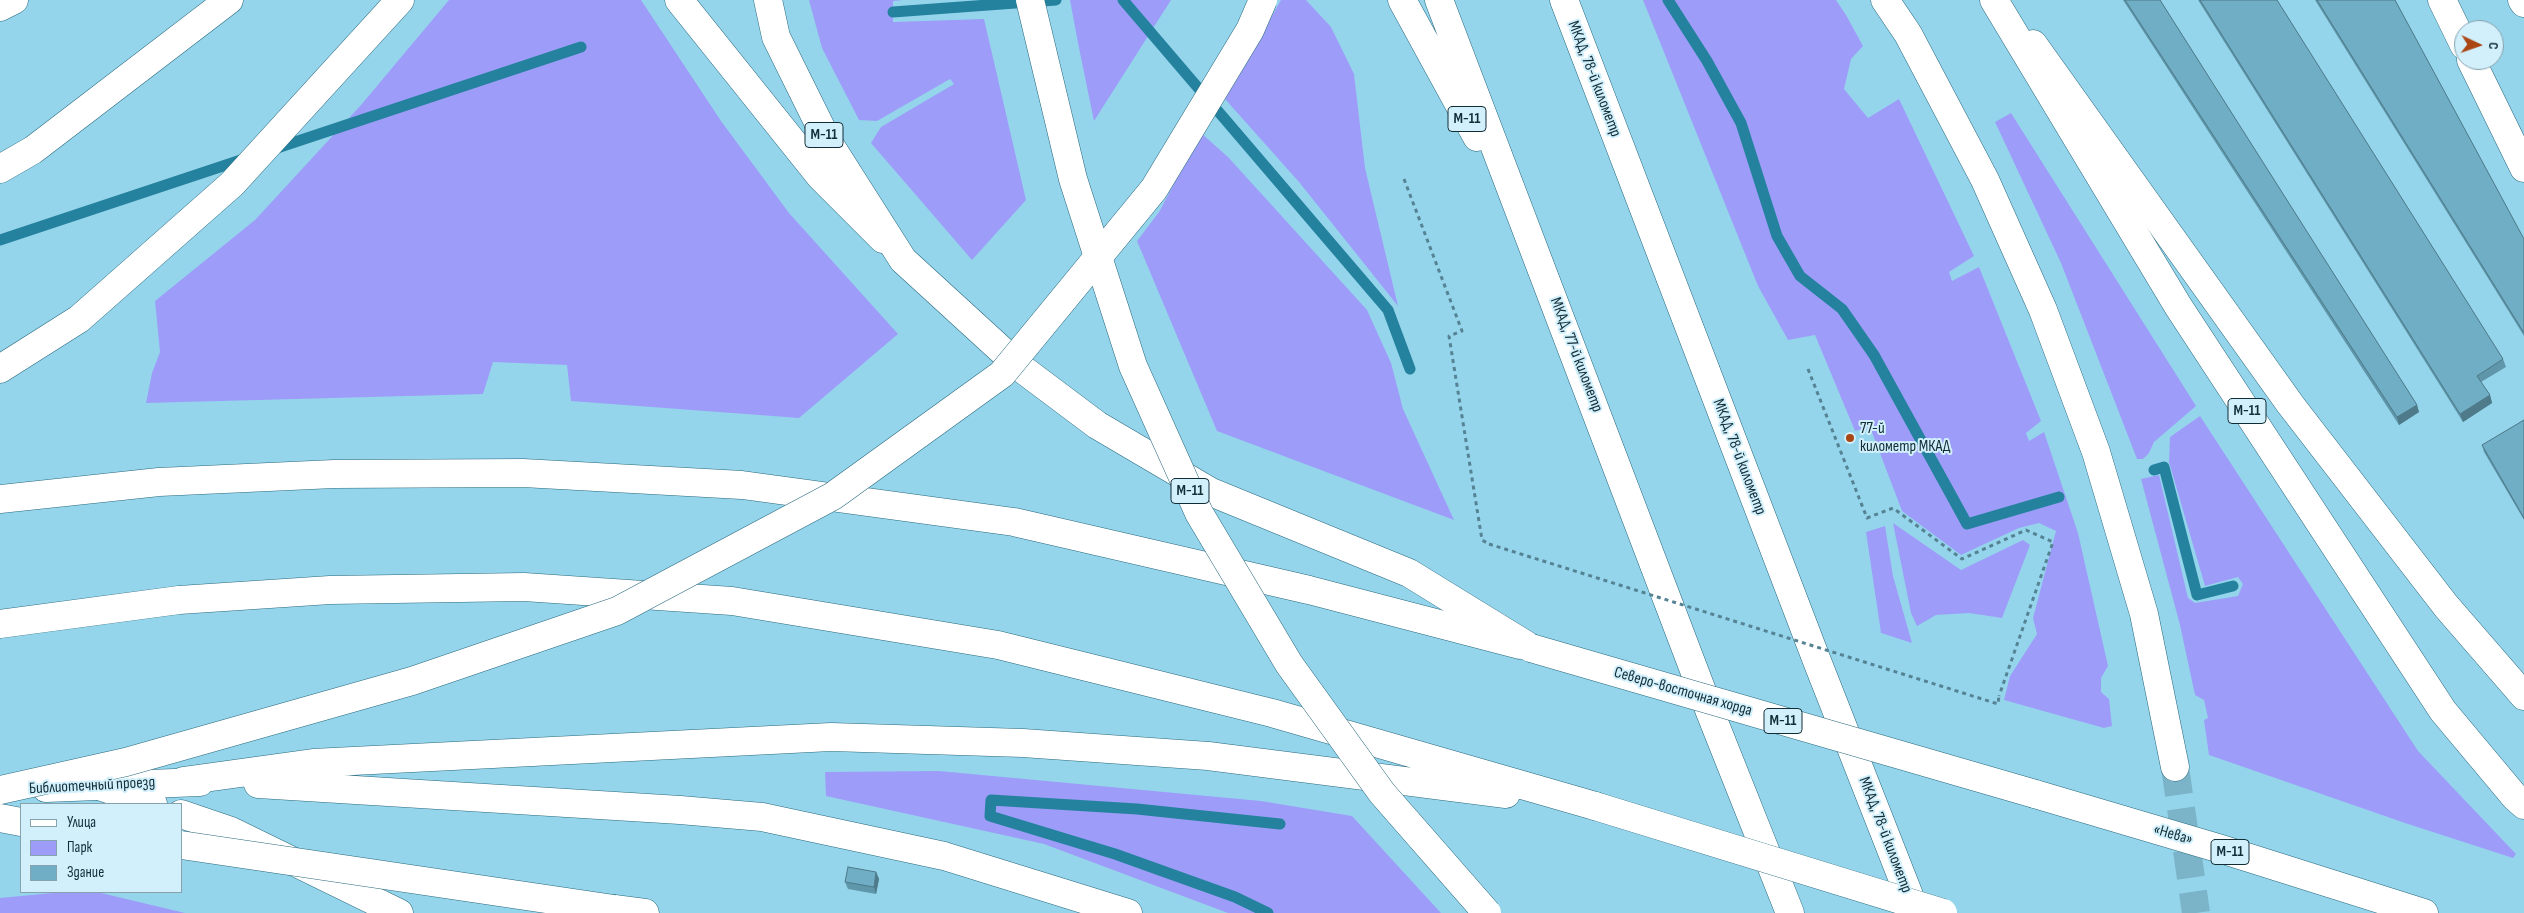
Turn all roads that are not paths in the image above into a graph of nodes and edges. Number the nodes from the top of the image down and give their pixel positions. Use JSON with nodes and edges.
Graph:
{"nodes":[{"id":1,"x":14,"y":0,"type":"edge"},
{"id":2,"x":229,"y":0,"type":"edge"},
{"id":3,"x":400,"y":0,"type":"edge"},
{"id":4,"x":679,"y":0,"type":"edge"},
{"id":5,"x":768,"y":0,"type":"edge"},
{"id":6,"x":1030,"y":0,"type":"edge"},
{"id":7,"x":1263,"y":0,"type":"edge"},
{"id":8,"x":1402,"y":0,"type":"edge"},
{"id":9,"x":1439,"y":0,"type":"edge"},
{"id":10,"x":1564,"y":0,"type":"edge"},
{"id":11,"x":1885,"y":0,"type":"edge"},
{"id":12,"x":1994,"y":0,"type":"edge"},
{"id":13,"x":2002,"y":0,"type":"edge"},
{"id":14,"x":2442,"y":0,"type":"edge"},
{"id":15,"x":2522,"y":0,"type":"edge"},
{"id":16,"x":2524,"y":3,"type":"edge"},
{"id":17,"x":0,"y":7,"type":"edge"},
{"id":18,"x":2454,"y":25,"type":"edge"},
{"id":19,"x":2476,"y":70,"type":"edge"},
{"id":20,"x":2524,"y":168,"type":"edge"},
{"id":21,"x":0,"y":169,"type":"edge"},
{"id":22,"x":1531,"y":237,"type":"junction"},
{"id":23,"x":904,"y":260,"type":"junction"},
{"id":24,"x":0,"y":369,"type":"edge"},
{"id":25,"x":0,"y":500,"type":"edge"},
{"id":26,"x":0,"y":624,"type":"edge"},
{"id":27,"x":1531,"y":648,"type":"junction"},
{"id":28,"x":2524,"y":696,"type":"edge"},
{"id":29,"x":2175,"y":767,"type":"tunnel mouth"},
{"id":30,"x":183,"y":781,"type":"junction"},
{"id":31,"x":95,"y":785,"type":"junction"},
{"id":32,"x":0,"y":790,"type":"edge"},
{"id":33,"x":2035,"y":794,"type":"joint"},
{"id":34,"x":150,"y":803,"type":"edge"},
{"id":35,"x":2524,"y":805,"type":"edge"},
{"id":36,"x":1594,"y":806,"type":"junction"},
{"id":37,"x":182,"y":814,"type":"edge"},
{"id":38,"x":0,"y":818,"type":"edge"},
{"id":39,"x":20,"y":822,"type":"edge"},
{"id":40,"x":182,"y":845,"type":"edge"},
{"id":41,"x":399,"y":913,"type":"edge"},
{"id":42,"x":645,"y":913,"type":"edge"},
{"id":43,"x":1128,"y":913,"type":"edge"},
{"id":44,"x":1487,"y":913,"type":"edge"},
{"id":45,"x":1790,"y":913,"type":"edge"},
{"id":46,"x":1916,"y":913,"type":"edge"},
{"id":47,"x":1943,"y":913,"type":"edge"},
{"id":48,"x":2424,"y":913,"type":"edge"}],
"edges":[{"from":1,"to":17,"type":"main road"},
{"from":2,"to":21,"type":"main road"},
{"from":3,"to":24,"type":"main road"},
{"from":4,"to":23,"type":"main road"},
{"from":5,"to":23,"type":"main road","number":"М-11"},
{"from":6,"to":44,"type":"main road","number":"М-11","bridge":true},
{"from":7,"to":32,"type":"main road","bridge":true},
{"from":8,"to":22,"type":"main road","number":"М-11"},
{"from":9,"to":22,"type":"main road","name":"МКАД, 77-й километр"},
{"from":10,"to":46,"type":"main road","name":"МКАД, 78-й километр"},
{"from":11,"to":29,"type":"main road"},
{"from":12,"to":35,"type":"main road","number":"М-11"},
{"from":13,"to":28,"type":"main road","number":"М-11"},
{"from":14,"to":18,"type":"main road"},
{"from":15,"to":16,"type":"main road"},
{"from":19,"to":20,"type":"main road"},
{"from":22,"to":45,"type":"main road","name":"МКАД, 77-й километр"},
{"from":23,"to":27,"type":"main road","number":"М-11"},
{"from":25,"to":27,"type":"main road"},
{"from":26,"to":36,"type":"main road"},
{"from":27,"to":33,"type":"main road","name":"Северо-восточная хорда","number":"М-11","bridge":true},
{"from":30,"to":31,"type":"main road","name":"Библиотечный проезд"},
{"from":30,"to":36,"type":"main road"},
{"from":30,"to":43,"type":"main road"},
{"from":31,"to":32,"type":"main road","name":"Библиотечный проезд"},
{"from":31,"to":34,"type":"main road"},
{"from":33,"to":48,"type":"main road","name":"«Нева»","number":"М-11"},
{"from":36,"to":47,"type":"main road","bridge":true},
{"from":37,"to":41,"type":"main road"},
{"from":38,"to":39,"type":"main road"},
{"from":40,"to":42,"type":"main road","bridge":true}]}
